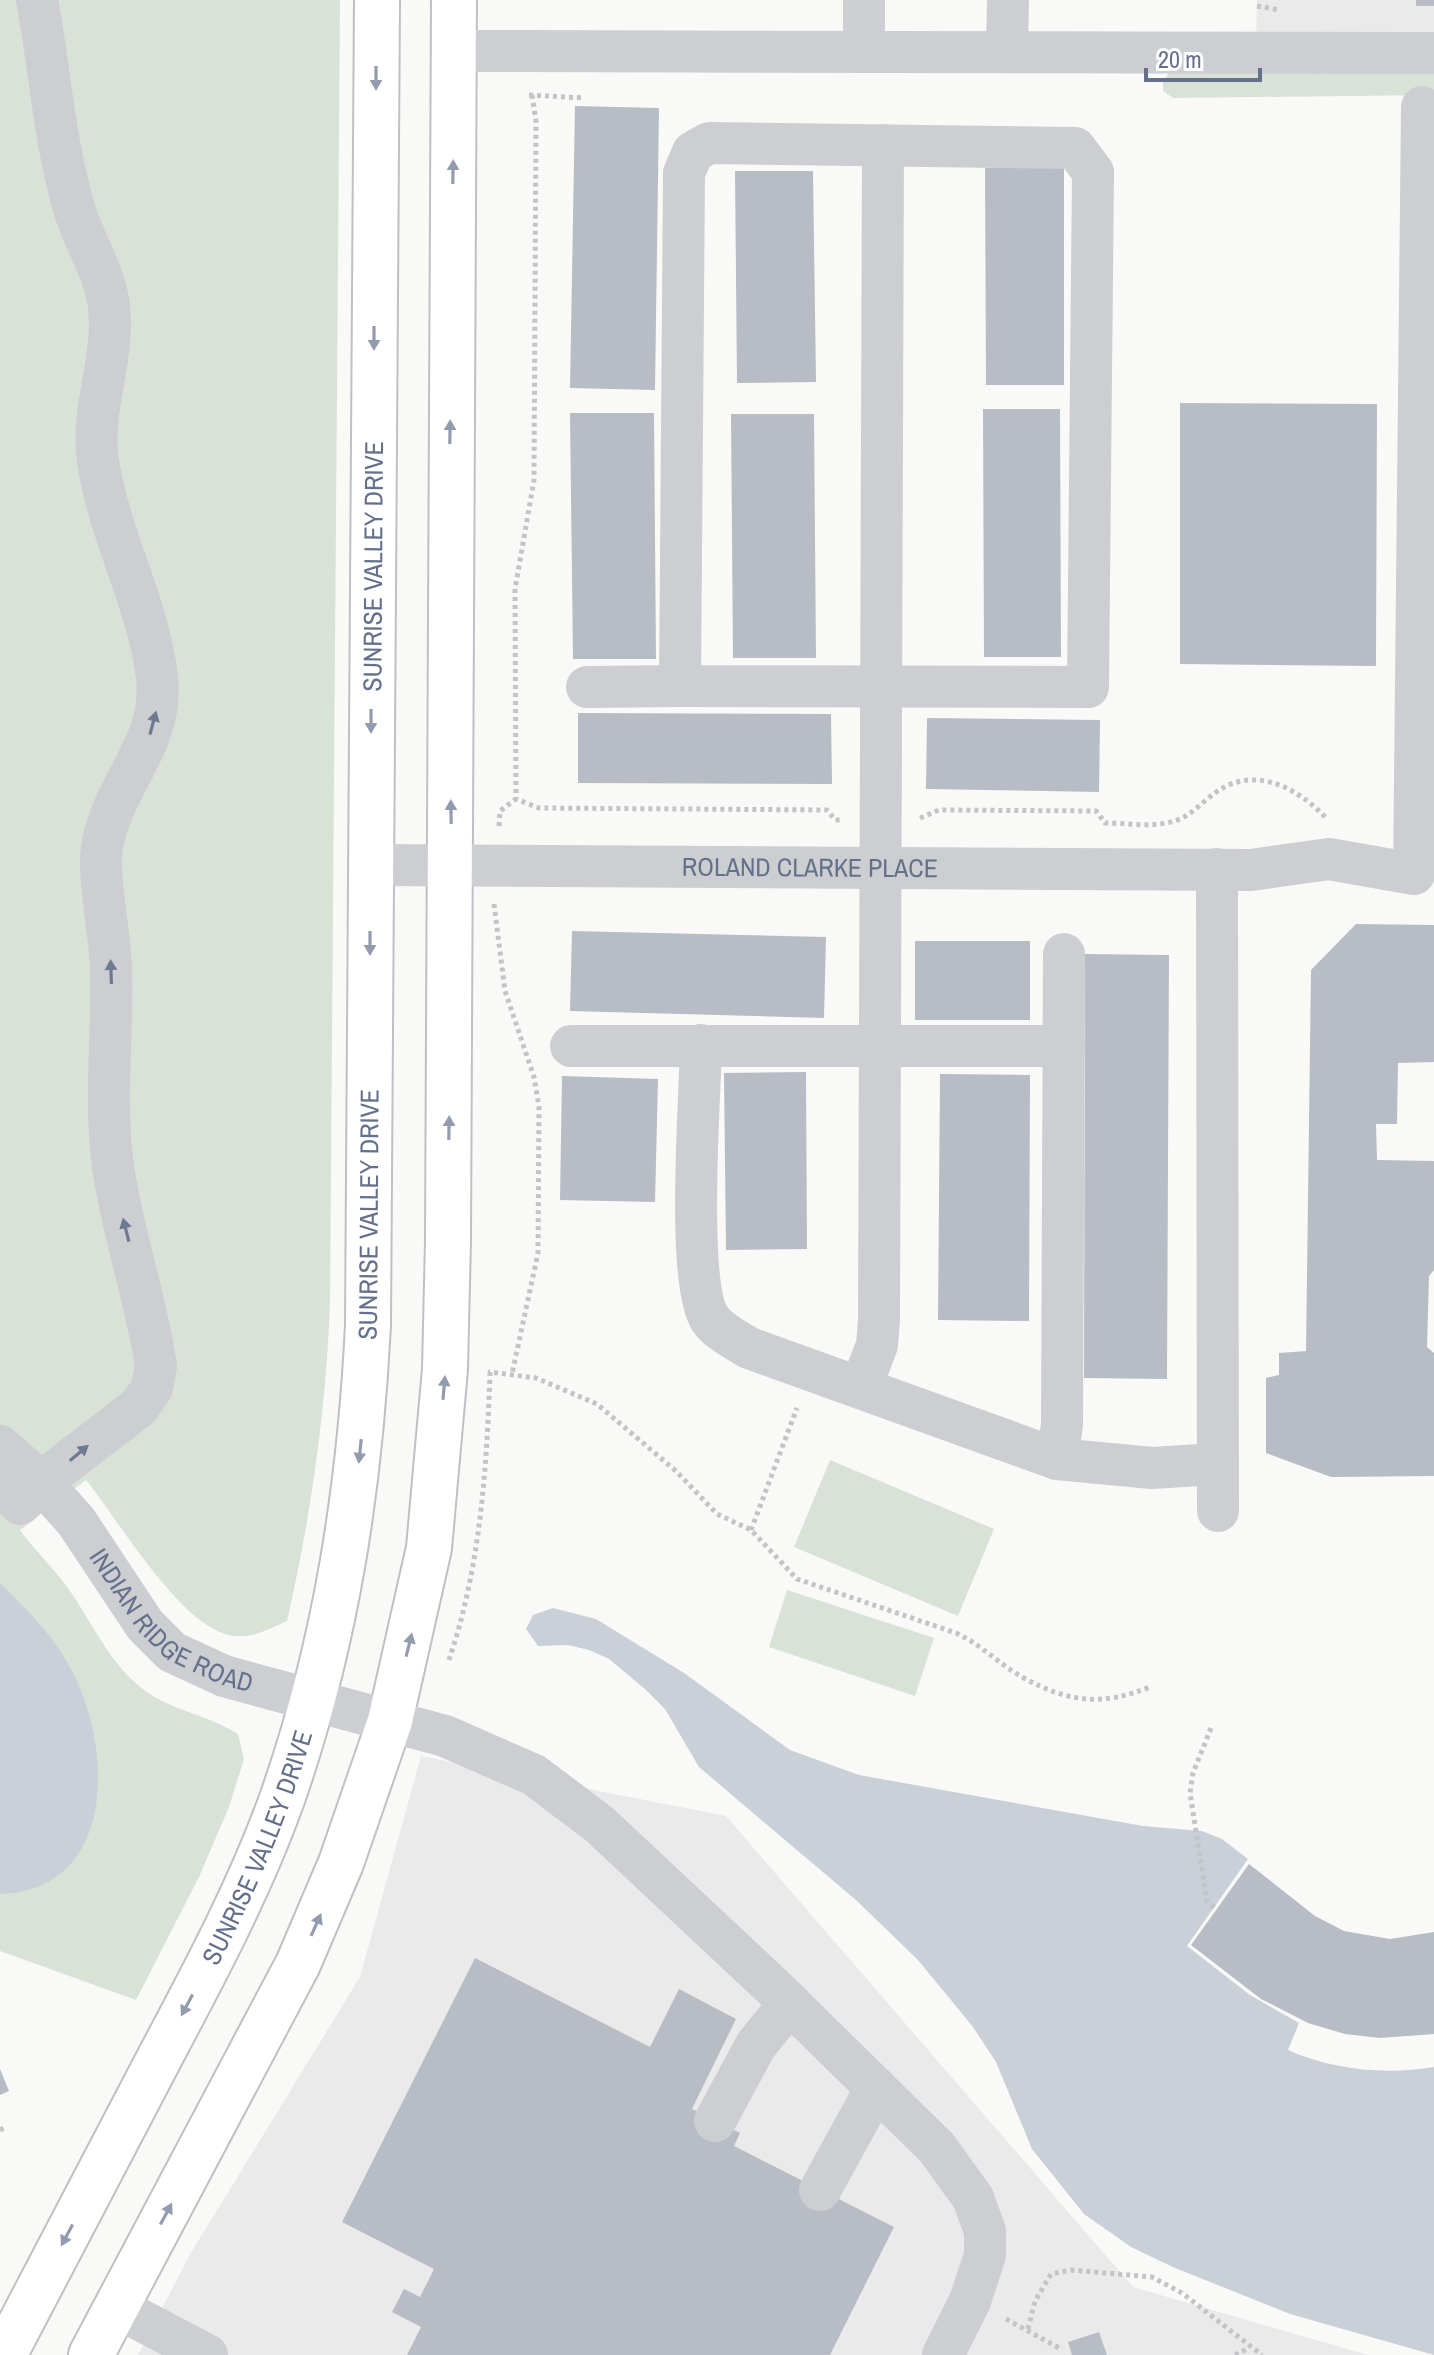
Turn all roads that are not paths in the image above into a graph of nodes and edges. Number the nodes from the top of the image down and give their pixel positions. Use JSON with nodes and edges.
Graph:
{"nodes":[{"id":1,"x":37,"y":0,"type":"edge"},
{"id":2,"x":377,"y":0,"type":"edge"},
{"id":3,"x":454,"y":0,"type":"edge"},
{"id":4,"x":864,"y":0,"type":"edge"},
{"id":5,"x":1008,"y":0,"type":"edge"},
{"id":6,"x":454,"y":51,"type":"junction"},
{"id":7,"x":864,"y":52,"type":"junction"},
{"id":8,"x":1007,"y":52,"type":"junction"},
{"id":9,"x":1434,"y":53,"type":"edge"},
{"id":10,"x":1422,"y":107,"type":"dead end"},
{"id":11,"x":883,"y":145,"type":"junction"},
{"id":12,"x":680,"y":686,"type":"junction"},
{"id":13,"x":587,"y":687,"type":"dead end"},
{"id":14,"x":882,"y":687,"type":"junction"},
{"id":15,"x":370,"y":865,"type":"junction"},
{"id":16,"x":451,"y":867,"type":"junction"},
{"id":17,"x":878,"y":867,"type":"junction"},
{"id":18,"x":1234,"y":869,"type":"junction"},
{"id":19,"x":1424,"y":874,"type":"edge"},
{"id":20,"x":1064,"y":954,"type":"dead end"},
{"id":21,"x":701,"y":1045,"type":"junction"},
{"id":22,"x":878,"y":1045,"type":"junction"},
{"id":23,"x":571,"y":1046,"type":"dead end"},
{"id":24,"x":1064,"y":1046,"type":"junction"},
{"id":25,"x":861,"y":1387,"type":"junction"},
{"id":26,"x":0,"y":1446,"type":"edge"},
{"id":27,"x":1057,"y":1459,"type":"junction"},
{"id":28,"x":1216,"y":1464,"type":"junction"},
{"id":29,"x":20,"y":1489,"type":"edge"},
{"id":30,"x":1218,"y":1511,"type":"dead end"},
{"id":31,"x":312,"y":1700,"type":"junction"},
{"id":32,"x":390,"y":1721,"type":"junction"},
{"id":33,"x":790,"y":2003,"type":"junction"},
{"id":34,"x":876,"y":2088,"type":"junction"},
{"id":35,"x":715,"y":2121,"type":"dead end"},
{"id":36,"x":820,"y":2190,"type":"dead end"},
{"id":37,"x":116,"y":2307,"type":"junction"},
{"id":38,"x":4,"y":2355,"type":"edge"},
{"id":39,"x":91,"y":2355,"type":"edge"},
{"id":40,"x":207,"y":2355,"type":"edge"},
{"id":41,"x":943,"y":2355,"type":"edge"}],
"edges":[{"from":29,"to":1,"type":"street","one_way":true},
{"from":2,"to":15,"type":"main road","name":"SUNRISE VALLEY DRIVE","one_way":true},
{"from":3,"to":6,"type":"main road"},
{"from":4,"to":7,"type":"street"},
{"from":5,"to":8,"type":"street"},
{"from":6,"to":7,"type":"street"},
{"from":16,"to":6,"type":"main road","one_way":true},
{"from":7,"to":8,"type":"street"},
{"from":8,"to":9,"type":"street"},
{"from":10,"to":19,"type":"street"},
{"from":11,"to":12,"type":"street"},
{"from":11,"to":14,"type":"street"},
{"from":11,"to":14,"type":"street"},
{"from":12,"to":13,"type":"street"},
{"from":12,"to":14,"type":"street"},
{"from":14,"to":17,"type":"street"},
{"from":15,"to":16,"type":"street","name":"ROLAND CLARKE PLACE"},
{"from":15,"to":31,"type":"main road","name":"SUNRISE VALLEY DRIVE","one_way":true},
{"from":16,"to":17,"type":"street","name":"ROLAND CLARKE PLACE"},
{"from":32,"to":16,"type":"main road","one_way":true},
{"from":17,"to":18,"type":"street","name":"ROLAND CLARKE PLACE"},
{"from":17,"to":22,"type":"street"},
{"from":18,"to":19,"type":"street","name":"ROLAND CLARKE PLACE"},
{"from":18,"to":28,"type":"street"},
{"from":20,"to":24,"type":"street"},
{"from":21,"to":22,"type":"street"},
{"from":21,"to":23,"type":"street"},
{"from":21,"to":25,"type":"street"},
{"from":22,"to":24,"type":"street"},
{"from":22,"to":25,"type":"street"},
{"from":24,"to":27,"type":"street"},
{"from":25,"to":27,"type":"street"},
{"from":26,"to":29,"type":"street","name":"INDIAN RIDGE ROAD"},
{"from":27,"to":28,"type":"street"},
{"from":28,"to":30,"type":"street"},
{"from":29,"to":31,"type":"street","name":"INDIAN RIDGE ROAD"},
{"from":31,"to":32,"type":"street","name":"INDIAN RIDGE ROAD"},
{"from":31,"to":38,"type":"main road","name":"SUNRISE VALLEY DRIVE","one_way":true},
{"from":32,"to":33,"type":"street","name":"INDIAN RIDGE ROAD"},
{"from":37,"to":32,"type":"main road","one_way":true},
{"from":33,"to":34,"type":"street","name":"INDIAN RIDGE ROAD"},
{"from":33,"to":35,"type":"street"},
{"from":34,"to":36,"type":"street"},
{"from":34,"to":41,"type":"street","name":"INDIAN RIDGE ROAD"},
{"from":37,"to":39,"type":"main road"},
{"from":37,"to":40,"type":"street"}]}
